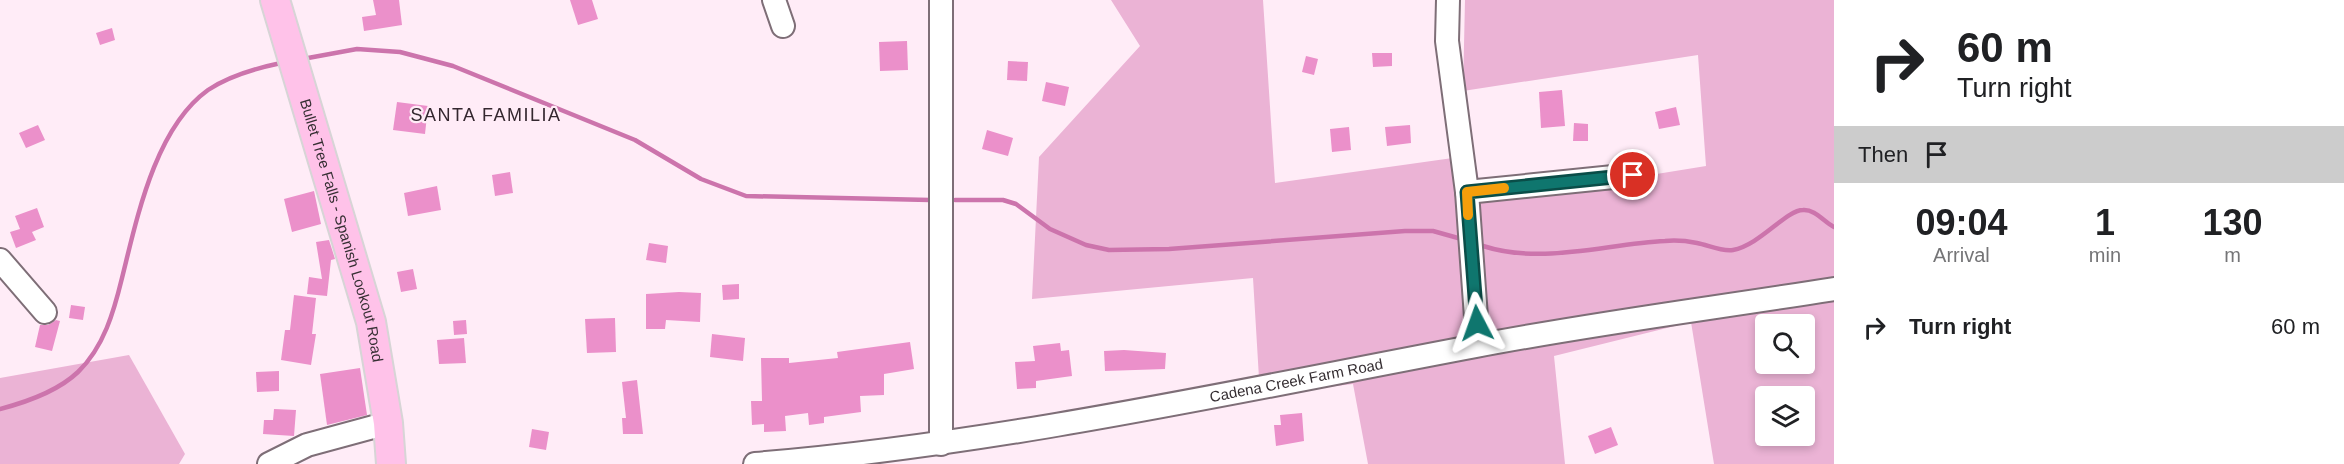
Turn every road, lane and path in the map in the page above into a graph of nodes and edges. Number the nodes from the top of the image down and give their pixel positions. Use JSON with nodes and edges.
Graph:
{"nodes":[{"id":1,"x":275,"y":0,"type":"edge"},
{"id":2,"x":774,"y":0,"type":"edge"},
{"id":3,"x":940,"y":0,"type":"edge"},
{"id":4,"x":1448,"y":0,"type":"edge"},
{"id":5,"x":783,"y":26,"type":"dead end"},
{"id":6,"x":1633,"y":175,"type":"dead end"},
{"id":7,"x":1467,"y":192,"type":"junction"},
{"id":8,"x":0,"y":260,"type":"edge"},
{"id":9,"x":1834,"y":289,"type":"edge"},
{"id":10,"x":45,"y":312,"type":"dead end"},
{"id":11,"x":1478,"y":345,"type":"junction"},
{"id":12,"x":388,"y":423,"type":"junction"},
{"id":13,"x":941,"y":444,"type":"junction"},
{"id":14,"x":269,"y":464,"type":"edge"},
{"id":15,"x":391,"y":464,"type":"edge"},
{"id":16,"x":755,"y":464,"type":"edge"},
{"id":17,"x":761,"y":464,"type":"edge"}],
"edges":[{"from":1,"to":12,"type":"main road","name":"Bullet Tree Falls - Spanish Lookout Road"},
{"from":2,"to":5,"type":"street"},
{"from":3,"to":13,"type":"street"},
{"from":4,"to":7,"type":"street"},
{"from":6,"to":7,"type":"street"},
{"from":7,"to":11,"type":"street"},
{"from":8,"to":10,"type":"street"},
{"from":9,"to":11,"type":"street","name":"Cadena Creek Farm Road"},
{"from":11,"to":13,"type":"street","name":"Cadena Creek Farm Road"},
{"from":12,"to":14,"type":"street"},
{"from":12,"to":15,"type":"main road","name":"Bullet Tree Falls - Spanish Lookout Road"},
{"from":13,"to":17,"type":"street","name":"Cadena Creek Farm Road"},
{"from":16,"to":17,"type":"street","name":"Cadena Creek Farm Road"}]}
